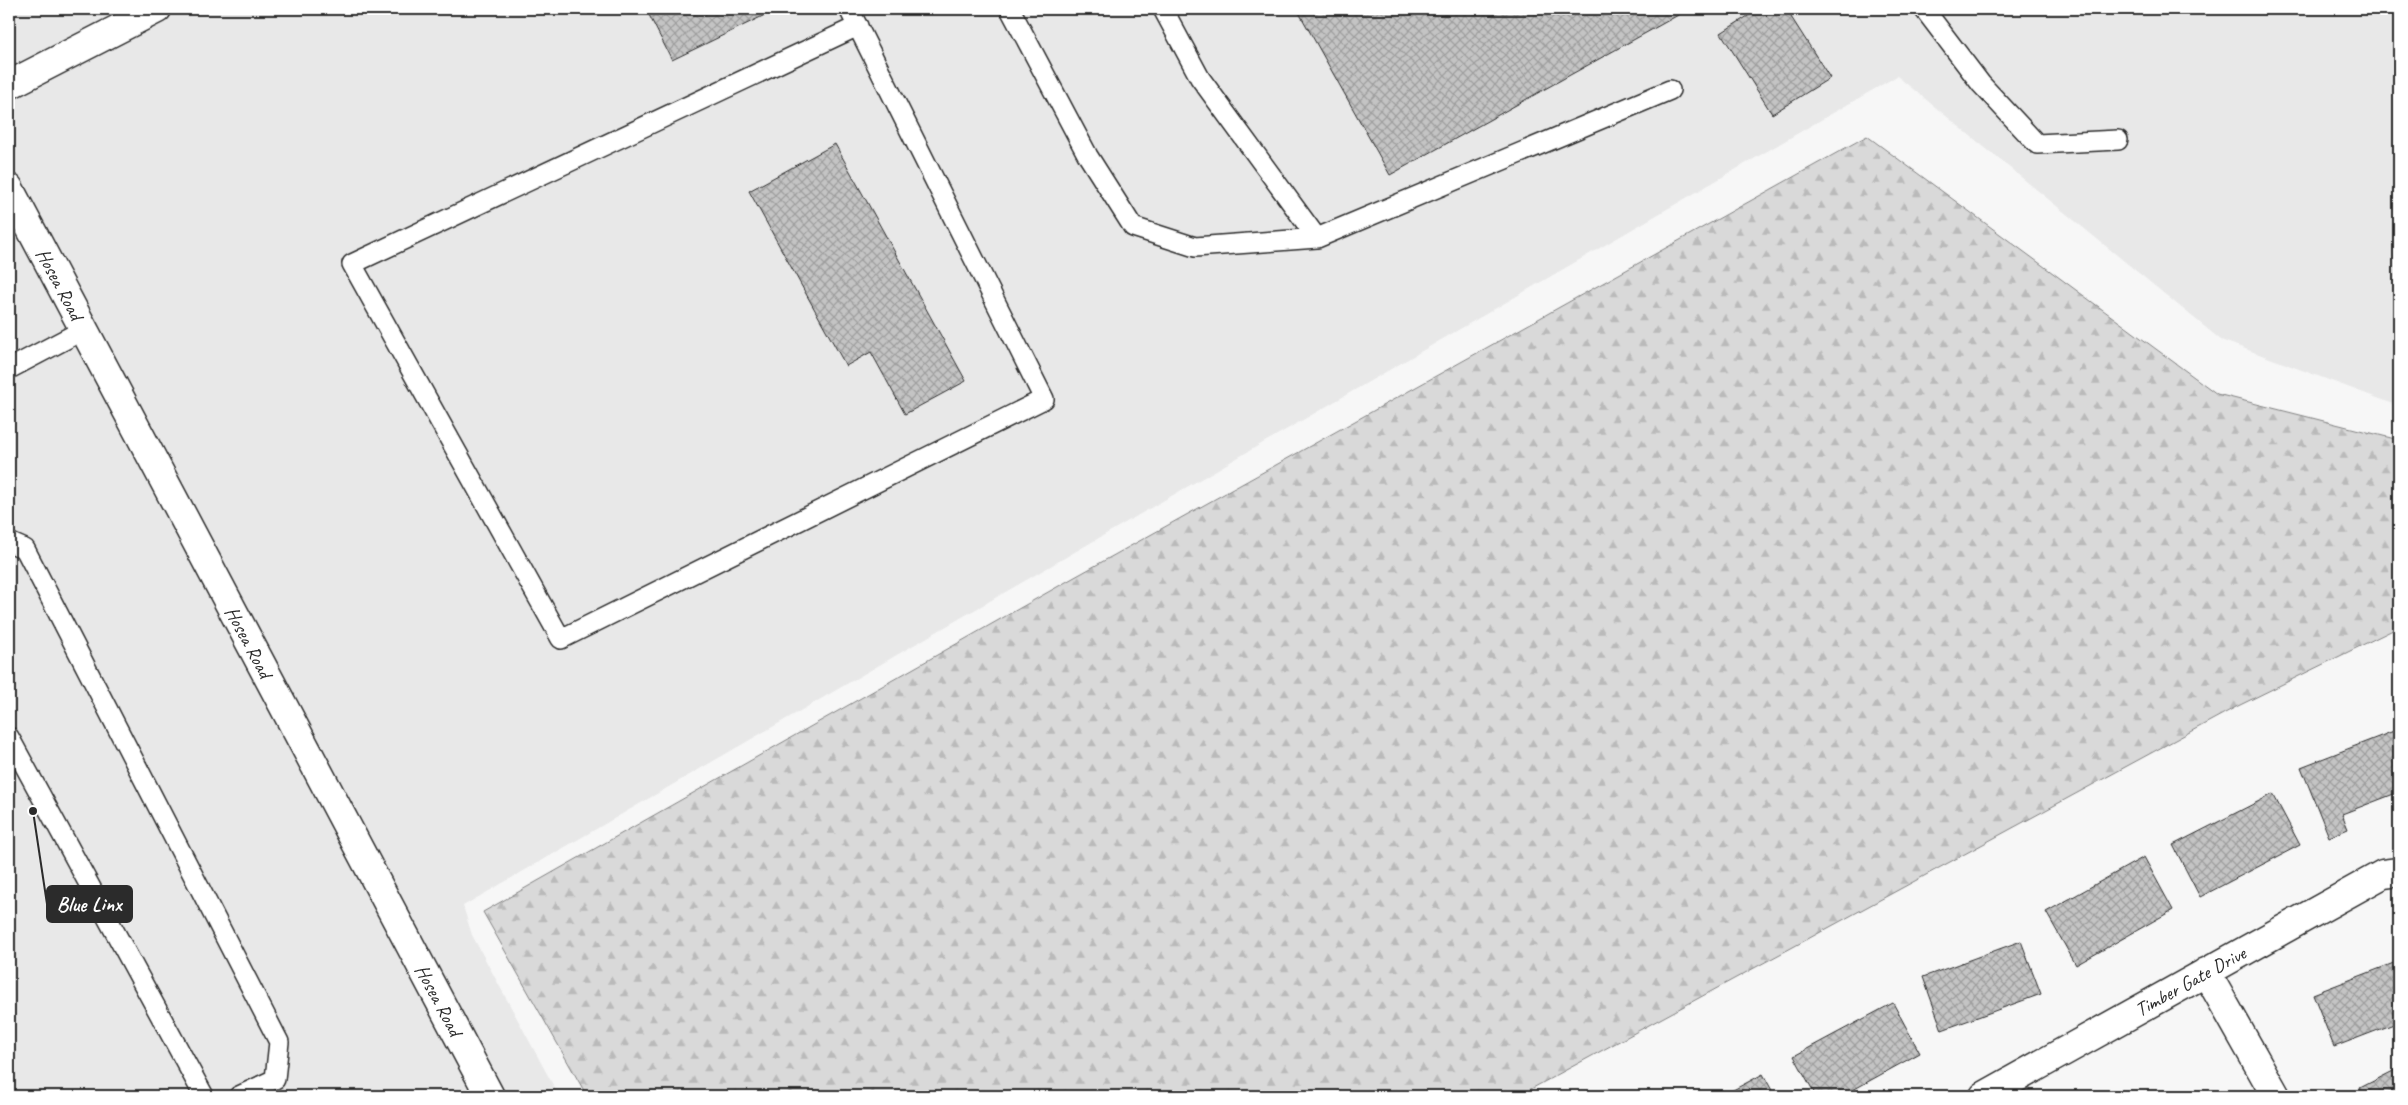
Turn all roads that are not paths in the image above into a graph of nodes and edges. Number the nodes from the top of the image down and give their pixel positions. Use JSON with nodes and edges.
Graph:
{"nodes":[{"id":1,"x":157,"y":9,"type":"edge"},
{"id":2,"x":849,"y":9,"type":"edge"},
{"id":3,"x":1010,"y":9,"type":"edge"},
{"id":4,"x":1163,"y":9,"type":"edge"},
{"id":5,"x":1924,"y":9,"type":"edge"},
{"id":6,"x":858,"y":26,"type":"junction"},
{"id":7,"x":9,"y":84,"type":"edge"},
{"id":8,"x":1670,"y":90,"type":"dead end"},
{"id":9,"x":2118,"y":140,"type":"dead end"},
{"id":10,"x":9,"y":188,"type":"edge"},
{"id":11,"x":1318,"y":238,"type":"junction"},
{"id":12,"x":85,"y":329,"type":"junction"},
{"id":13,"x":9,"y":369,"type":"edge"},
{"id":14,"x":9,"y":542,"type":"edge"},
{"id":15,"x":9,"y":737,"type":"edge"},
{"id":16,"x":2399,"y":872,"type":"edge"},
{"id":17,"x":2206,"y":972,"type":"junction"},
{"id":18,"x":204,"y":1096,"type":"edge"},
{"id":19,"x":239,"y":1096,"type":"edge"},
{"id":20,"x":490,"y":1096,"type":"edge"},
{"id":21,"x":1984,"y":1096,"type":"edge"},
{"id":22,"x":2276,"y":1096,"type":"edge"}],
"edges":[{"from":1,"to":7,"type":"street"},
{"from":2,"to":6,"type":"lane"},
{"from":3,"to":11,"type":"lane"},
{"from":4,"to":11,"type":"lane"},
{"from":5,"to":9,"type":"lane"},
{"from":6,"to":6,"type":"lane"},
{"from":8,"to":11,"type":"lane"},
{"from":10,"to":12,"type":"street","name":"Hosea Road"},
{"from":12,"to":13,"type":"lane"},
{"from":12,"to":20,"type":"street","name":"Hosea Road"},
{"from":14,"to":19,"type":"lane"},
{"from":15,"to":18,"type":"lane"},
{"from":16,"to":17,"type":"street","name":"Timber Gate Drive"},
{"from":17,"to":21,"type":"street","name":"Timber Gate Drive"},
{"from":17,"to":22,"type":"street"}]}
